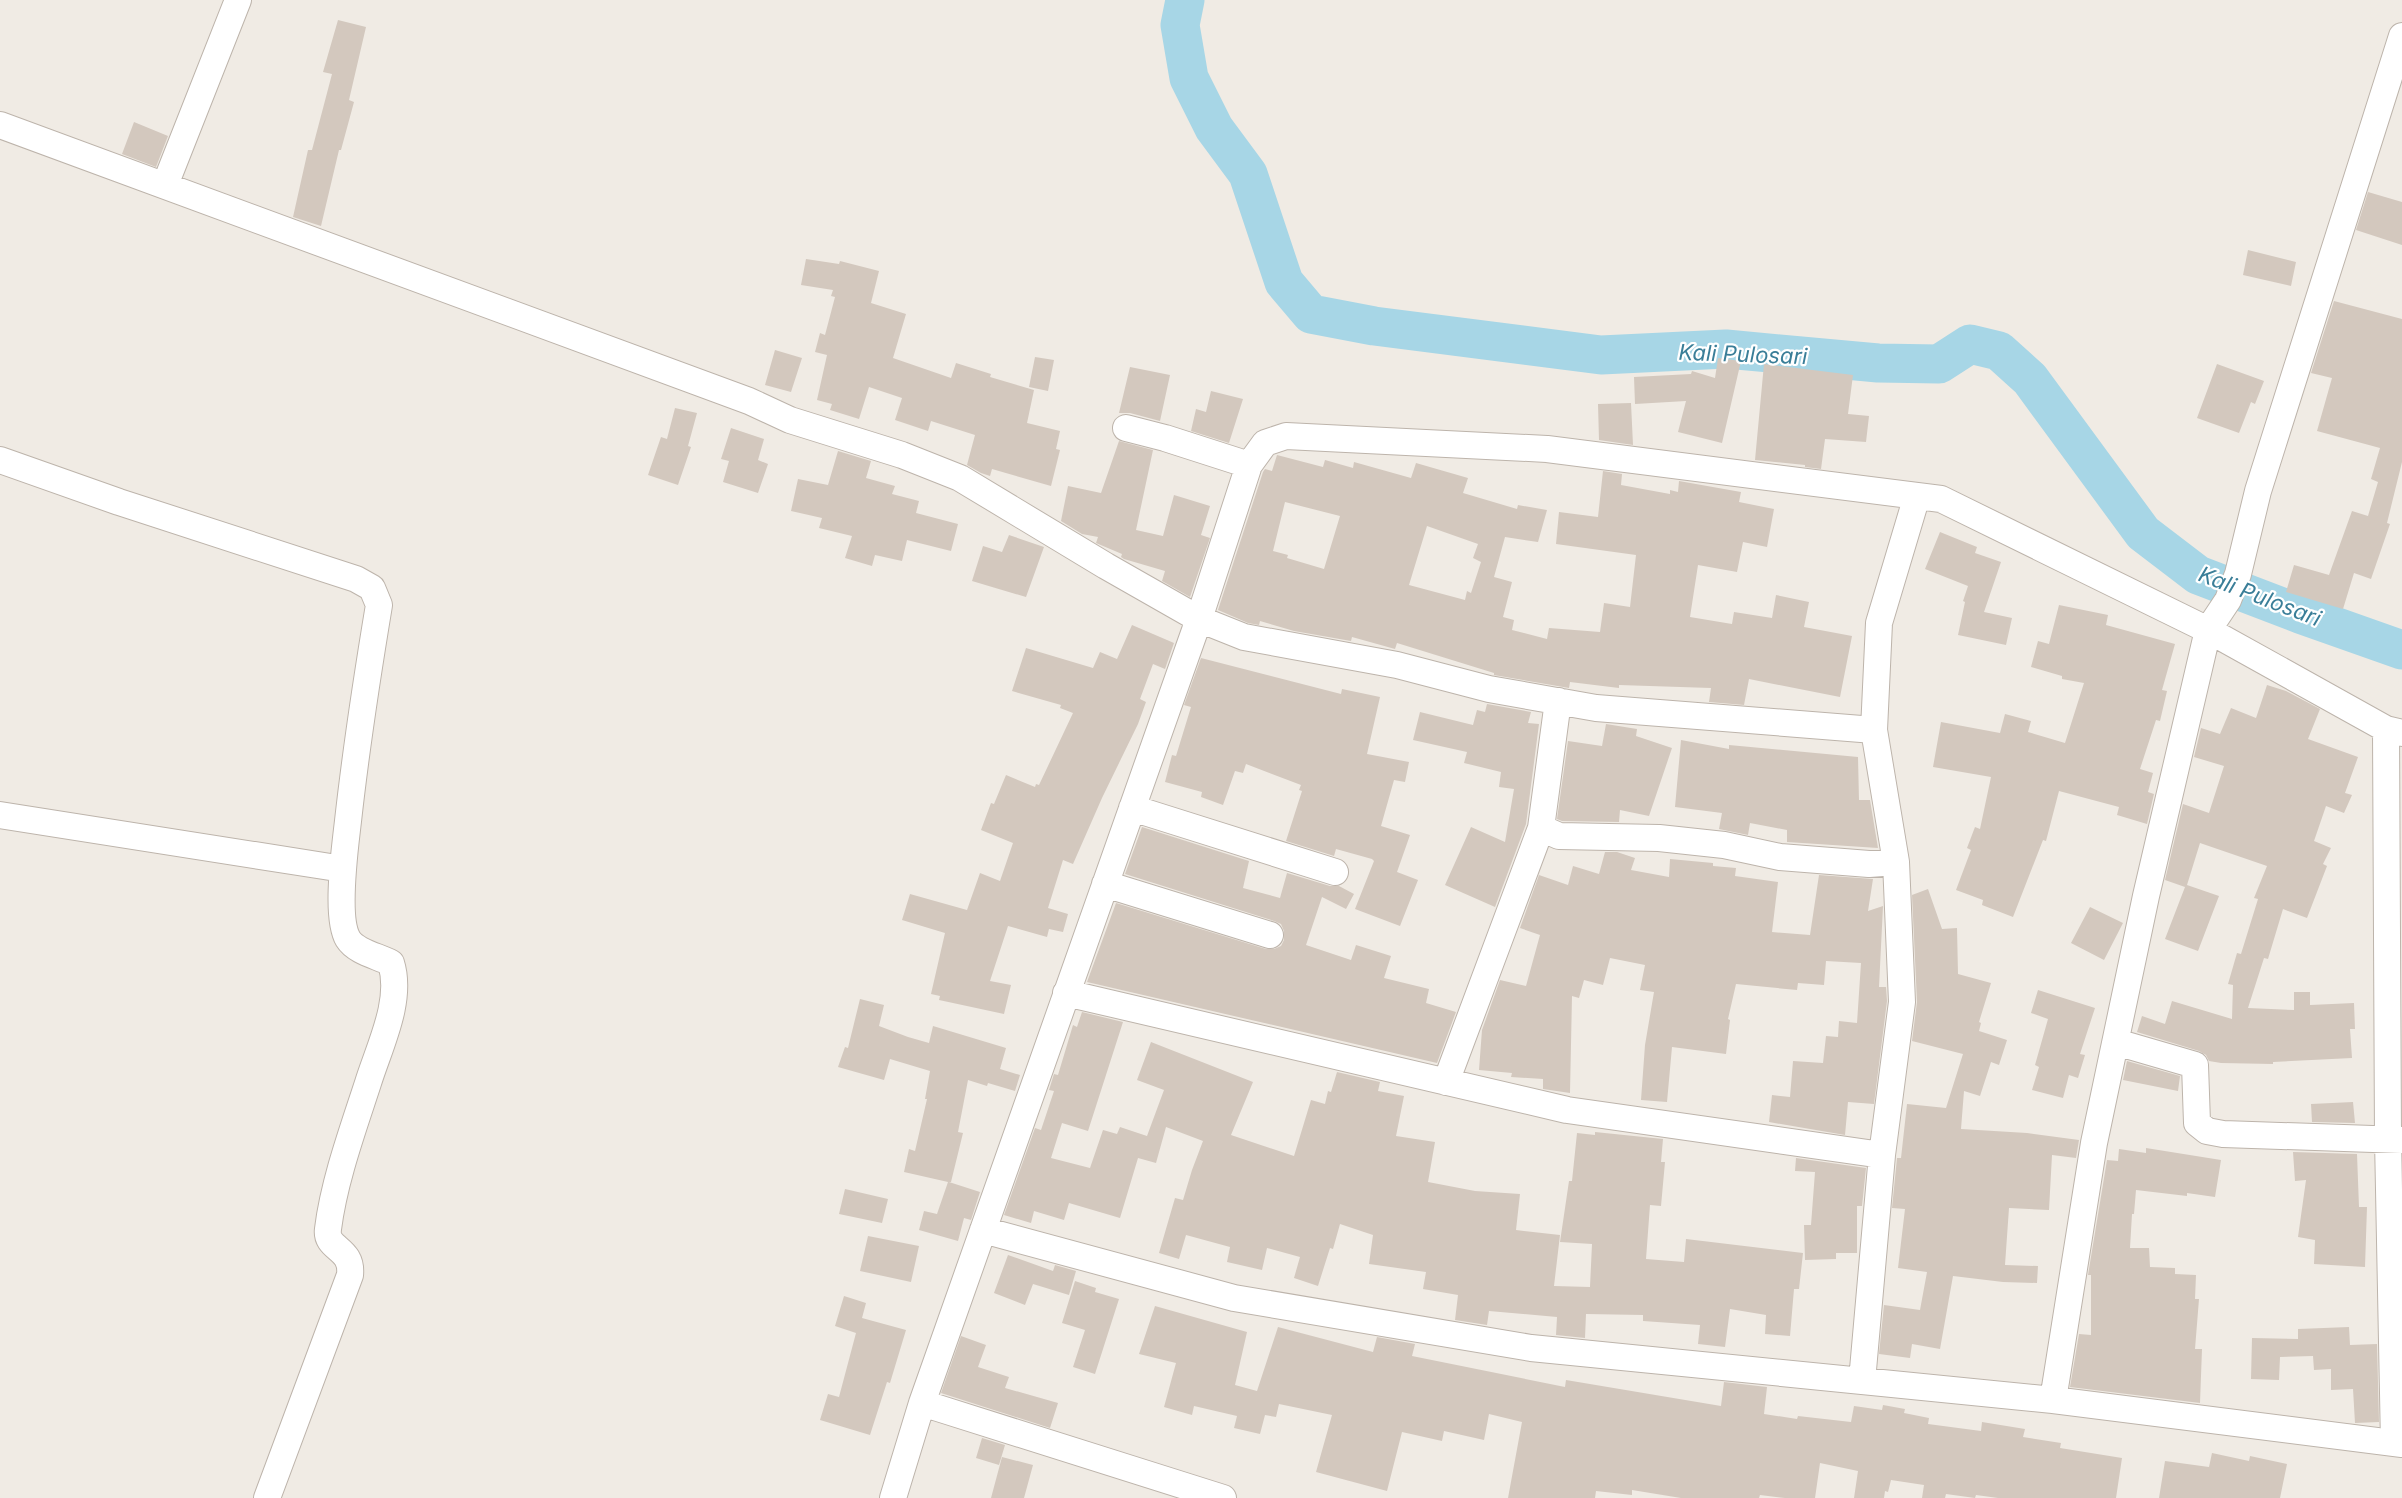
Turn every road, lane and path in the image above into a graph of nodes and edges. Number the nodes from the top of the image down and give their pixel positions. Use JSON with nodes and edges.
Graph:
{"nodes":[{"id":1,"x":238,"y":0,"type":"edge"},
{"id":2,"x":2402,"y":36,"type":"edge"},
{"id":3,"x":0,"y":124,"type":"edge"},
{"id":4,"x":165,"y":185,"type":"junction"},
{"id":5,"x":1126,"y":428,"type":"dead end"},
{"id":6,"x":0,"y":460,"type":"edge"},
{"id":7,"x":1249,"y":465,"type":"junction"},
{"id":8,"x":1917,"y":496,"type":"junction"},
{"id":9,"x":1198,"y":619,"type":"junction"},
{"id":10,"x":2208,"y":630,"type":"junction"},
{"id":11,"x":1558,"y":701,"type":"junction"},
{"id":12,"x":1874,"y":730,"type":"junction"},
{"id":13,"x":2394,"y":731,"type":"edge"},
{"id":14,"x":1132,"y":808,"type":"junction"},
{"id":15,"x":0,"y":815,"type":"edge"},
{"id":16,"x":1541,"y":828,"type":"junction"},
{"id":17,"x":1896,"y":862,"type":"junction"},
{"id":18,"x":343,"y":869,"type":"junction"},
{"id":19,"x":1335,"y":872,"type":"dead end"},
{"id":20,"x":1105,"y":884,"type":"junction"},
{"id":21,"x":1270,"y":935,"type":"dead end"},
{"id":22,"x":1066,"y":993,"type":"junction"},
{"id":23,"x":2116,"y":1042,"type":"junction"},
{"id":24,"x":1446,"y":1082,"type":"junction"},
{"id":25,"x":2395,"y":1140,"type":"edge"},
{"id":26,"x":1882,"y":1155,"type":"junction"},
{"id":27,"x":983,"y":1230,"type":"junction"},
{"id":28,"x":1862,"y":1381,"type":"junction"},
{"id":29,"x":2053,"y":1400,"type":"junction"},
{"id":30,"x":922,"y":1403,"type":"junction"},
{"id":31,"x":2398,"y":1443,"type":"edge"},
{"id":32,"x":267,"y":1498,"type":"edge"},
{"id":33,"x":893,"y":1498,"type":"edge"},
{"id":34,"x":1223,"y":1498,"type":"edge"}],
"edges":[{"from":1,"to":4,"type":"street"},
{"from":2,"to":10,"type":"street"},
{"from":3,"to":4,"type":"street"},
{"from":4,"to":9,"type":"street"},
{"from":5,"to":7,"type":"street"},
{"from":6,"to":18,"type":"street"},
{"from":7,"to":8,"type":"street"},
{"from":7,"to":9,"type":"street"},
{"from":8,"to":10,"type":"street"},
{"from":8,"to":12,"type":"street"},
{"from":9,"to":11,"type":"street"},
{"from":9,"to":14,"type":"street"},
{"from":10,"to":13,"type":"street"},
{"from":10,"to":23,"type":"street"},
{"from":11,"to":12,"type":"street"},
{"from":11,"to":16,"type":"street"},
{"from":12,"to":17,"type":"street"},
{"from":13,"to":25,"type":"street"},
{"from":14,"to":19,"type":"street"},
{"from":14,"to":20,"type":"street"},
{"from":15,"to":18,"type":"street"},
{"from":16,"to":17,"type":"street"},
{"from":16,"to":24,"type":"street"},
{"from":17,"to":26,"type":"street"},
{"from":18,"to":32,"type":"street"},
{"from":20,"to":21,"type":"street"},
{"from":20,"to":22,"type":"street"},
{"from":22,"to":24,"type":"street"},
{"from":22,"to":27,"type":"street"},
{"from":23,"to":25,"type":"street"},
{"from":23,"to":29,"type":"street"},
{"from":24,"to":26,"type":"street"},
{"from":25,"to":31,"type":"street"},
{"from":26,"to":28,"type":"street"},
{"from":27,"to":28,"type":"street"},
{"from":27,"to":30,"type":"street"},
{"from":28,"to":29,"type":"street"},
{"from":29,"to":31,"type":"street"},
{"from":30,"to":33,"type":"street"},
{"from":30,"to":34,"type":"street"}]}
